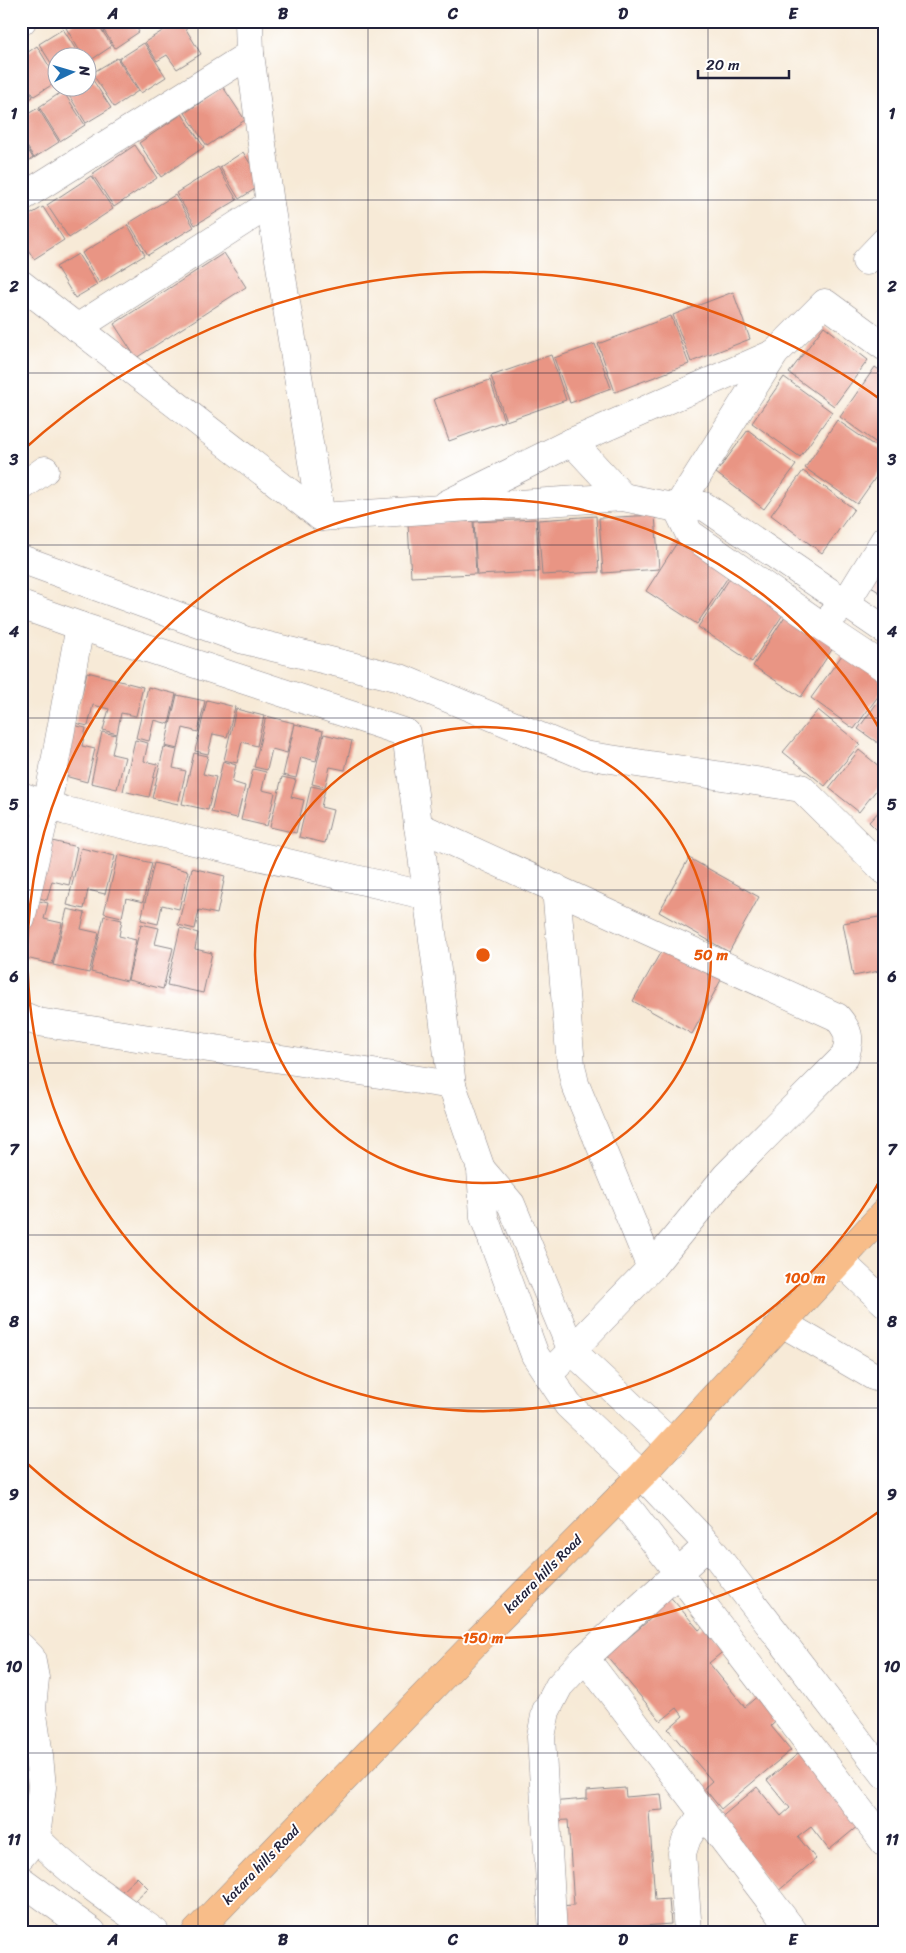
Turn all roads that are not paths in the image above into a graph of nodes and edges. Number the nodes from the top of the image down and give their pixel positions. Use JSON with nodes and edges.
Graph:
{"nodes":[{"id":1,"x":248,"y":21,"type":"edge"},
{"id":2,"x":250,"y":54,"type":"junction"},
{"id":3,"x":21,"y":198,"type":"edge"},
{"id":4,"x":270,"y":204,"type":"junction"},
{"id":5,"x":885,"y":241,"type":"edge"},
{"id":6,"x":866,"y":261,"type":"dead end"},
{"id":7,"x":21,"y":284,"type":"edge"},
{"id":8,"x":77,"y":328,"type":"junction"},
{"id":9,"x":885,"y":347,"type":"edge"},
{"id":10,"x":775,"y":353,"type":"junction"},
{"id":11,"x":572,"y":442,"type":"junction"},
{"id":12,"x":45,"y":470,"type":"dead end"},
{"id":13,"x":21,"y":487,"type":"edge"},
{"id":14,"x":623,"y":497,"type":"junction"},
{"id":15,"x":677,"y":508,"type":"junction"},
{"id":16,"x":436,"y":510,"type":"junction"},
{"id":17,"x":321,"y":518,"type":"junction"},
{"id":18,"x":885,"y":539,"type":"edge"},
{"id":19,"x":21,"y":559,"type":"edge"},
{"id":20,"x":845,"y":604,"type":"junction"},
{"id":21,"x":21,"y":605,"type":"edge"},
{"id":22,"x":80,"y":626,"type":"junction"},
{"id":23,"x":822,"y":626,"type":"junction"},
{"id":24,"x":885,"y":630,"type":"edge"},
{"id":25,"x":885,"y":668,"type":"edge"},
{"id":26,"x":21,"y":796,"type":"edge"},
{"id":27,"x":46,"y":806,"type":"junction"},
{"id":28,"x":418,"y":826,"type":"junction"},
{"id":29,"x":885,"y":871,"type":"edge"},
{"id":30,"x":556,"y":888,"type":"junction"},
{"id":31,"x":428,"y":896,"type":"junction"},
{"id":32,"x":21,"y":919,"type":"edge"},
{"id":33,"x":21,"y":1015,"type":"edge"},
{"id":34,"x":452,"y":1085,"type":"junction"},
{"id":35,"x":481,"y":1168,"type":"junction"},
{"id":36,"x":885,"y":1212,"type":"edge"},
{"id":37,"x":840,"y":1261,"type":"junction"},
{"id":38,"x":651,"y":1268,"type":"junction"},
{"id":39,"x":885,"y":1303,"type":"edge"},
{"id":40,"x":782,"y":1324,"type":"junction"},
{"id":41,"x":572,"y":1351,"type":"junction"},
{"id":42,"x":548,"y":1375,"type":"junction"},
{"id":43,"x":885,"y":1380,"type":"edge"},
{"id":44,"x":672,"y":1444,"type":"junction"},
{"id":45,"x":642,"y":1475,"type":"junction"},
{"id":46,"x":620,"y":1497,"type":"junction"},
{"id":47,"x":708,"y":1545,"type":"junction"},
{"id":48,"x":677,"y":1573,"type":"junction"},
{"id":49,"x":21,"y":1647,"type":"edge"},
{"id":50,"x":585,"y":1658,"type":"junction"},
{"id":51,"x":26,"y":1708,"type":"edge"},
{"id":52,"x":885,"y":1775,"type":"edge"},
{"id":53,"x":703,"y":1813,"type":"junction"},
{"id":54,"x":885,"y":1843,"type":"edge"},
{"id":55,"x":29,"y":1847,"type":"edge"},
{"id":56,"x":21,"y":1880,"type":"edge"},
{"id":57,"x":92,"y":1932,"type":"edge"},
{"id":58,"x":155,"y":1932,"type":"edge"},
{"id":59,"x":196,"y":1932,"type":"edge"},
{"id":60,"x":553,"y":1932,"type":"edge"},
{"id":61,"x":688,"y":1932,"type":"edge"},
{"id":62,"x":794,"y":1932,"type":"edge"}],
"edges":[{"from":1,"to":2,"type":"street"},
{"from":2,"to":3,"type":"street"},
{"from":2,"to":4,"type":"street"},
{"from":4,"to":8,"type":"street"},
{"from":4,"to":17,"type":"street"},
{"from":5,"to":6,"type":"street"},
{"from":7,"to":8,"type":"street"},
{"from":8,"to":17,"type":"street"},
{"from":9,"to":10,"type":"street"},
{"from":10,"to":11,"type":"street"},
{"from":10,"to":15,"type":"street"},
{"from":11,"to":14,"type":"street"},
{"from":11,"to":16,"type":"street"},
{"from":12,"to":13,"type":"street"},
{"from":14,"to":15,"type":"street"},
{"from":14,"to":16,"type":"street"},
{"from":15,"to":20,"type":"street"},
{"from":15,"to":23,"type":"street"},
{"from":16,"to":17,"type":"street"},
{"from":18,"to":20,"type":"street"},
{"from":19,"to":29,"type":"street"},
{"from":20,"to":23,"type":"street"},
{"from":20,"to":24,"type":"street"},
{"from":21,"to":22,"type":"street"},
{"from":22,"to":27,"type":"street"},
{"from":22,"to":28,"type":"street"},
{"from":23,"to":25,"type":"street"},
{"from":26,"to":27,"type":"street"},
{"from":27,"to":31,"type":"street"},
{"from":27,"to":32,"type":"street"},
{"from":28,"to":30,"type":"street"},
{"from":28,"to":31,"type":"street"},
{"from":30,"to":38,"type":"street"},
{"from":30,"to":38,"type":"street"},
{"from":31,"to":34,"type":"street"},
{"from":33,"to":34,"type":"street"},
{"from":34,"to":35,"type":"street"},
{"from":35,"to":41,"type":"street"},
{"from":35,"to":42,"type":"street"},
{"from":36,"to":37,"type":"main road","name":"katara hills Road"},
{"from":37,"to":39,"type":"street"},
{"from":37,"to":40,"type":"main road","name":"katara hills Road"},
{"from":38,"to":41,"type":"street"},
{"from":40,"to":43,"type":"street"},
{"from":40,"to":44,"type":"main road","name":"katara hills Road"},
{"from":41,"to":42,"type":"street"},
{"from":41,"to":44,"type":"street"},
{"from":42,"to":45,"type":"street"},
{"from":44,"to":45,"type":"main road","name":"katara hills Road"},
{"from":45,"to":46,"type":"main road","name":"katara hills Road"},
{"from":45,"to":47,"type":"street"},
{"from":46,"to":48,"type":"street"},
{"from":46,"to":59,"type":"main road","name":"katara hills Road"},
{"from":47,"to":48,"type":"street"},
{"from":47,"to":52,"type":"street"},
{"from":48,"to":50,"type":"street"},
{"from":48,"to":54,"type":"street"},
{"from":49,"to":51,"type":"street"},
{"from":50,"to":53,"type":"street"},
{"from":50,"to":60,"type":"street"},
{"from":51,"to":55,"type":"street"},
{"from":53,"to":61,"type":"street"},
{"from":53,"to":62,"type":"street"},
{"from":55,"to":58,"type":"street"},
{"from":56,"to":57,"type":"street"}]}
